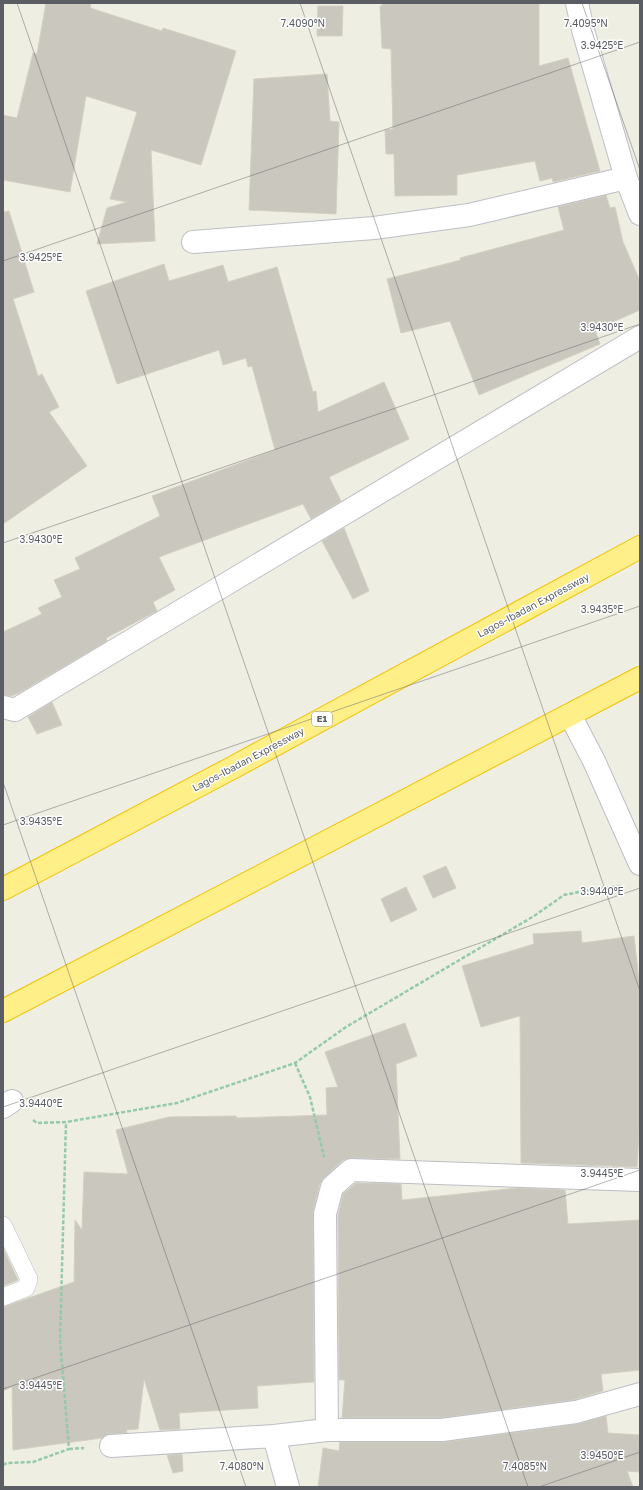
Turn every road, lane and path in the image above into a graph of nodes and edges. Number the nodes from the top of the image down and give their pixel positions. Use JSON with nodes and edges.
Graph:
{"nodes":[{"id":1,"x":577,"y":3,"type":"edge"},
{"id":2,"x":626,"y":178,"type":"junction"},
{"id":3,"x":640,"y":214,"type":"edge"},
{"id":4,"x":193,"y":242,"type":"dead end"},
{"id":5,"x":640,"y":337,"type":"edge"},
{"id":6,"x":640,"y":547,"type":"edge"},
{"id":7,"x":640,"y":678,"type":"edge"},
{"id":8,"x":3,"y":707,"type":"edge"},
{"id":9,"x":570,"y":715,"type":"junction"},
{"id":10,"x":640,"y":864,"type":"edge"},
{"id":11,"x":626,"y":885,"type":"dead end"},
{"id":12,"x":3,"y":889,"type":"edge"},
{"id":13,"x":3,"y":1011,"type":"edge"},
{"id":14,"x":295,"y":1063,"type":"junction"},
{"id":15,"x":7,"y":1104,"type":"edge"},
{"id":16,"x":66,"y":1122,"type":"junction"},
{"id":17,"x":640,"y":1180,"type":"edge"},
{"id":18,"x":332,"y":1187,"type":"junction"},
{"id":19,"x":3,"y":1225,"type":"edge"},
{"id":20,"x":3,"y":1297,"type":"edge"},
{"id":21,"x":640,"y":1394,"type":"edge"},
{"id":22,"x":327,"y":1430,"type":"junction"},
{"id":23,"x":274,"y":1436,"type":"junction"},
{"id":24,"x":111,"y":1446,"type":"dead end"},
{"id":25,"x":3,"y":1465,"type":"edge"},
{"id":26,"x":288,"y":1487,"type":"edge"}],
"edges":[{"from":1,"to":2,"type":"street"},
{"from":2,"to":3,"type":"street"},
{"from":2,"to":4,"type":"street"},
{"from":5,"to":8,"type":"street"},
{"from":6,"to":12,"type":"highway","name":"Lagos-Ibadan Expressway","number":"E1"},
{"from":7,"to":9,"type":"highway"},
{"from":9,"to":10,"type":"street"},
{"from":9,"to":13,"type":"highway"},
{"from":11,"to":14,"type":"path"},
{"from":14,"to":16,"type":"path"},
{"from":14,"to":18,"type":"path"},
{"from":15,"to":16,"type":"path"},
{"from":16,"to":25,"type":"path"},
{"from":17,"to":18,"type":"street"},
{"from":18,"to":22,"type":"street"},
{"from":19,"to":20,"type":"lane"},
{"from":21,"to":22,"type":"street"},
{"from":22,"to":23,"type":"street"},
{"from":23,"to":24,"type":"street"},
{"from":23,"to":26,"type":"street"}]}
